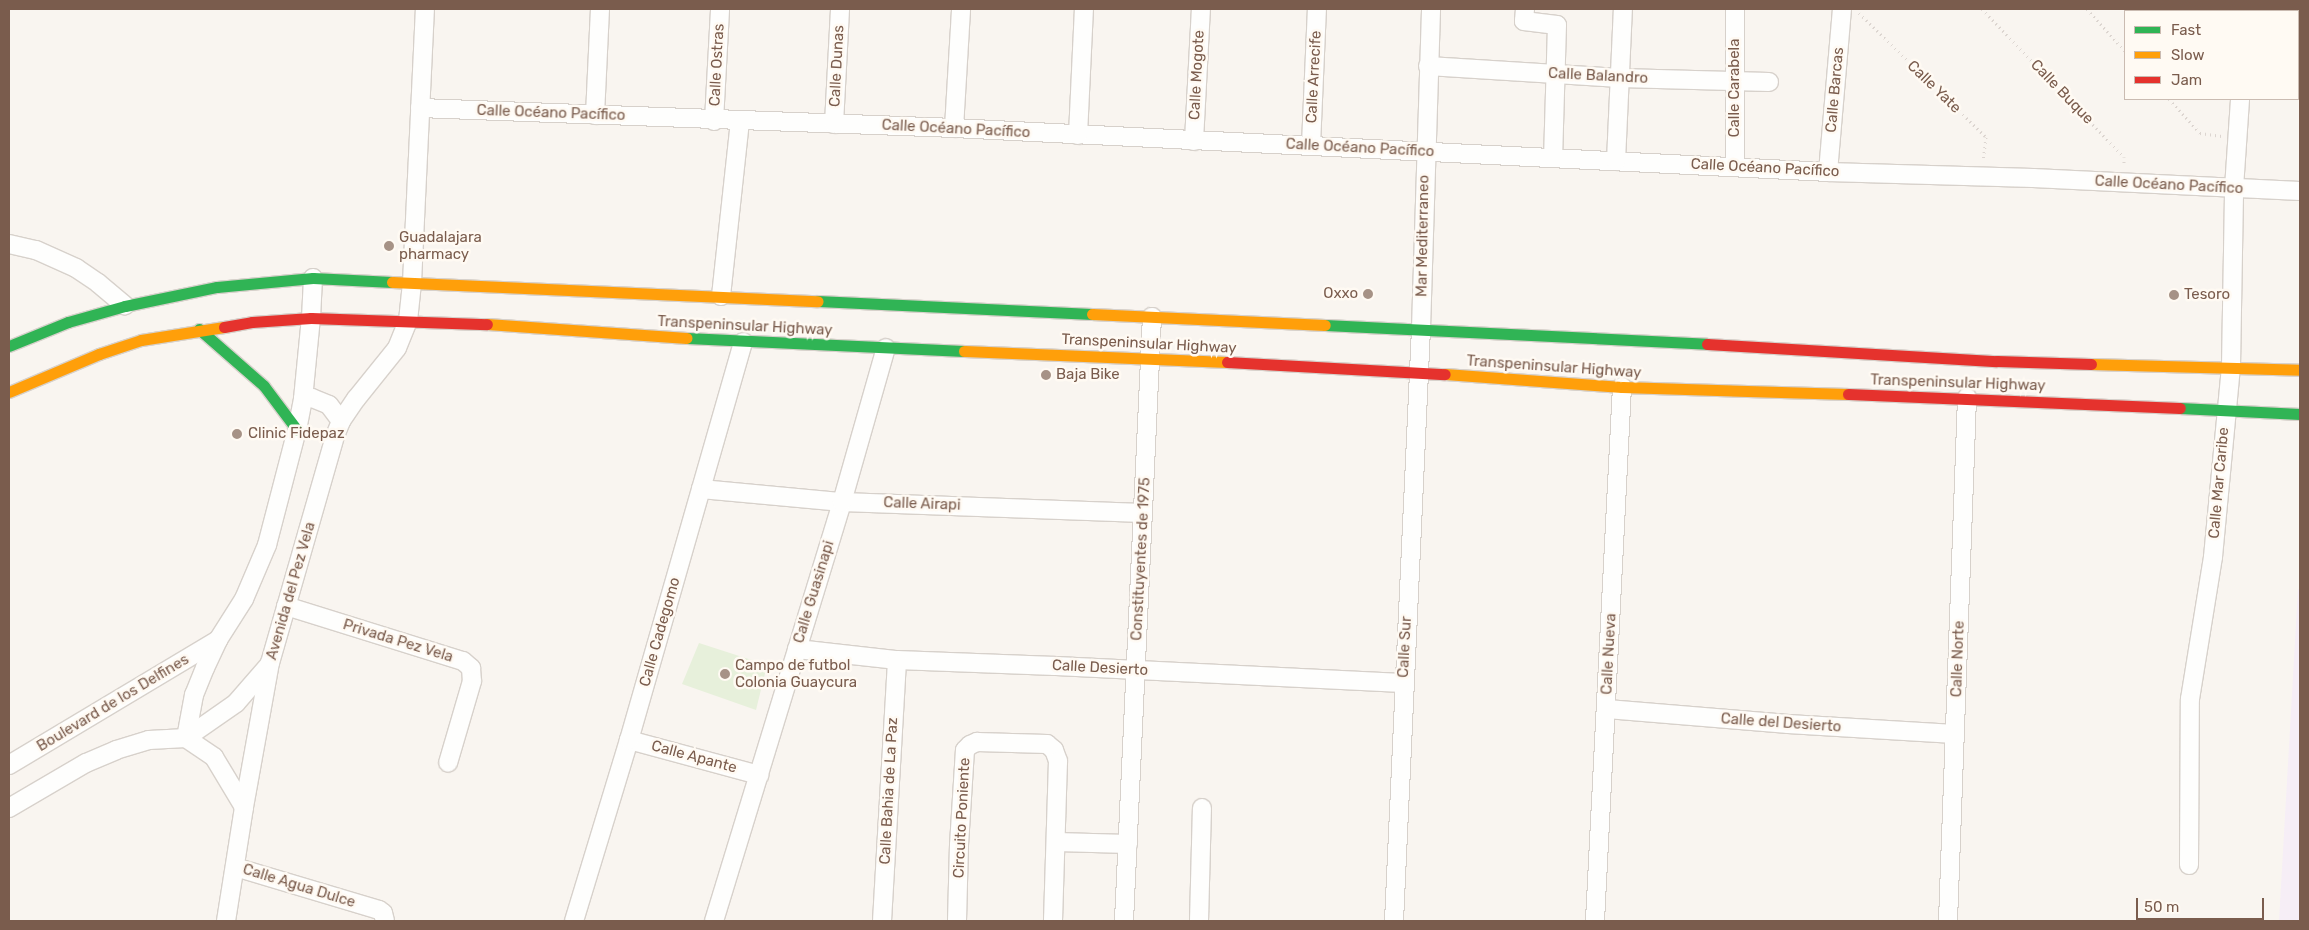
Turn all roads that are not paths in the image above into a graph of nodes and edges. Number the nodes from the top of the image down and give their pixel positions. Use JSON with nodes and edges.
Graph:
{"nodes":[{"id":1,"x":426,"y":9,"type":"edge"},
{"id":2,"x":600,"y":9,"type":"edge"},
{"id":3,"x":720,"y":9,"type":"edge"},
{"id":4,"x":840,"y":9,"type":"edge"},
{"id":5,"x":961,"y":9,"type":"edge"},
{"id":6,"x":1084,"y":9,"type":"edge"},
{"id":7,"x":1201,"y":9,"type":"edge"},
{"id":8,"x":1317,"y":9,"type":"edge"},
{"id":9,"x":1430,"y":9,"type":"edge"},
{"id":10,"x":1525,"y":9,"type":"edge"},
{"id":11,"x":1623,"y":9,"type":"edge"},
{"id":12,"x":1735,"y":9,"type":"edge"},
{"id":13,"x":1842,"y":9,"type":"edge"},
{"id":14,"x":1428,"y":66,"type":"junction"},
{"id":15,"x":1555,"y":74,"type":"junction"},
{"id":16,"x":1620,"y":78,"type":"junction"},
{"id":17,"x":1736,"y":82,"type":"junction"},
{"id":18,"x":1769,"y":82,"type":"dead end"},
{"id":19,"x":2240,"y":100,"type":"edge"},
{"id":20,"x":420,"y":108,"type":"junction"},
{"id":21,"x":595,"y":115,"type":"junction"},
{"id":22,"x":714,"y":121,"type":"junction"},
{"id":23,"x":740,"y":121,"type":"junction"},
{"id":24,"x":834,"y":124,"type":"junction"},
{"id":25,"x":954,"y":128,"type":"junction"},
{"id":26,"x":1078,"y":135,"type":"junction"},
{"id":27,"x":1194,"y":141,"type":"junction"},
{"id":28,"x":1311,"y":145,"type":"junction"},
{"id":29,"x":1425,"y":152,"type":"junction"},
{"id":30,"x":1553,"y":158,"type":"junction"},
{"id":31,"x":1616,"y":161,"type":"junction"},
{"id":32,"x":1735,"y":167,"type":"junction"},
{"id":33,"x":1828,"y":172,"type":"junction"},
{"id":34,"x":2234,"y":188,"type":"junction"},
{"id":35,"x":2300,"y":191,"type":"edge"},
{"id":36,"x":9,"y":244,"type":"edge"},
{"id":37,"x":313,"y":278,"type":"junction"},
{"id":38,"x":412,"y":283,"type":"junction"},
{"id":39,"x":721,"y":296,"type":"junction"},
{"id":40,"x":125,"y":306,"type":"junction"},
{"id":41,"x":1152,"y":317,"type":"junction"},
{"id":42,"x":312,"y":318,"type":"junction"},
{"id":43,"x":408,"y":321,"type":"junction"},
{"id":44,"x":199,"y":329,"type":"junction"},
{"id":45,"x":1422,"y":329,"type":"junction"},
{"id":46,"x":743,"y":342,"type":"junction"},
{"id":47,"x":9,"y":346,"type":"edge"},
{"id":48,"x":886,"y":348,"type":"junction"},
{"id":49,"x":1151,"y":358,"type":"junction"},
{"id":50,"x":2231,"y":366,"type":"junction"},
{"id":51,"x":2300,"y":370,"type":"edge"},
{"id":52,"x":1420,"y":372,"type":"junction"},
{"id":53,"x":1622,"y":388,"type":"junction"},
{"id":54,"x":9,"y":392,"type":"edge"},
{"id":55,"x":1968,"y":397,"type":"junction"},
{"id":56,"x":302,"y":400,"type":"junction"},
{"id":57,"x":2225,"y":409,"type":"junction"},
{"id":58,"x":2300,"y":414,"type":"edge"},
{"id":59,"x":341,"y":421,"type":"junction"},
{"id":60,"x":297,"y":430,"type":"junction"},
{"id":61,"x":701,"y":489,"type":"junction"},
{"id":62,"x":842,"y":502,"type":"junction"},
{"id":63,"x":1143,"y":513,"type":"junction"},
{"id":64,"x":286,"y":606,"type":"junction"},
{"id":65,"x":218,"y":640,"type":"junction"},
{"id":66,"x":797,"y":648,"type":"junction"},
{"id":67,"x":897,"y":660,"type":"junction"},
{"id":68,"x":270,"y":663,"type":"junction"},
{"id":69,"x":1135,"y":671,"type":"junction"},
{"id":70,"x":1404,"y":684,"type":"junction"},
{"id":71,"x":1607,"y":709,"type":"junction"},
{"id":72,"x":1955,"y":734,"type":"junction"},
{"id":73,"x":186,"y":738,"type":"junction"},
{"id":74,"x":629,"y":740,"type":"junction"},
{"id":75,"x":448,"y":763,"type":"dead end"},
{"id":76,"x":9,"y":766,"type":"edge"},
{"id":77,"x":759,"y":775,"type":"junction"},
{"id":78,"x":244,"y":806,"type":"junction"},
{"id":79,"x":9,"y":808,"type":"edge"},
{"id":80,"x":1202,"y":808,"type":"dead end"},
{"id":81,"x":1057,"y":842,"type":"junction"},
{"id":82,"x":1128,"y":844,"type":"junction"},
{"id":83,"x":2189,"y":865,"type":"dead end"},
{"id":84,"x":235,"y":867,"type":"junction"},
{"id":85,"x":226,"y":921,"type":"edge"},
{"id":86,"x":385,"y":921,"type":"edge"},
{"id":87,"x":574,"y":921,"type":"edge"},
{"id":88,"x":714,"y":921,"type":"edge"},
{"id":89,"x":882,"y":921,"type":"edge"},
{"id":90,"x":957,"y":921,"type":"edge"},
{"id":91,"x":1053,"y":921,"type":"edge"},
{"id":92,"x":1124,"y":921,"type":"edge"},
{"id":93,"x":1199,"y":921,"type":"edge"},
{"id":94,"x":1394,"y":921,"type":"edge"},
{"id":95,"x":1595,"y":921,"type":"edge"},
{"id":96,"x":1948,"y":921,"type":"edge"}],
"edges":[{"from":1,"to":20,"type":"street","name":"Avenida del Pez Vela"},
{"from":2,"to":21,"type":"street"},
{"from":3,"to":22,"type":"street","name":"Calle Ostras"},
{"from":4,"to":24,"type":"street","name":"Calle Dunas"},
{"from":5,"to":25,"type":"street"},
{"from":6,"to":26,"type":"street"},
{"from":7,"to":27,"type":"street","name":"Calle Mogote"},
{"from":8,"to":28,"type":"street","name":"Calle Arrecife"},
{"from":9,"to":14,"type":"street","name":"Mar Mediterraneo"},
{"from":10,"to":15,"type":"street"},
{"from":11,"to":16,"type":"street"},
{"from":12,"to":17,"type":"street","name":"Calle Carabela"},
{"from":13,"to":33,"type":"street","name":"Calle Barcas"},
{"from":14,"to":15,"type":"street","name":"Calle Balandro"},
{"from":14,"to":29,"type":"street","name":"Mar Mediterraneo"},
{"from":15,"to":16,"type":"street","name":"Calle Balandro"},
{"from":15,"to":30,"type":"street"},
{"from":16,"to":17,"type":"street","name":"Calle Balandro"},
{"from":16,"to":31,"type":"street"},
{"from":17,"to":18,"type":"street","name":"Calle Balandro"},
{"from":17,"to":32,"type":"street","name":"Calle Carabela"},
{"from":19,"to":34,"type":"street","name":"Calle Mar Caribe"},
{"from":20,"to":21,"type":"street","name":"Calle Océano Pacífico"},
{"from":20,"to":38,"type":"street","name":"Avenida del Pez Vela"},
{"from":21,"to":22,"type":"street","name":"Calle Océano Pacífico"},
{"from":22,"to":23,"type":"street","name":"Calle Océano Pacífico"},
{"from":23,"to":24,"type":"street","name":"Calle Océano Pacífico"},
{"from":23,"to":39,"type":"street"},
{"from":24,"to":25,"type":"street","name":"Calle Océano Pacífico"},
{"from":25,"to":26,"type":"street","name":"Calle Océano Pacífico"},
{"from":26,"to":27,"type":"street","name":"Calle Océano Pacífico"},
{"from":27,"to":28,"type":"street","name":"Calle Océano Pacífico"},
{"from":28,"to":29,"type":"street","name":"Calle Océano Pacífico"},
{"from":29,"to":30,"type":"street","name":"Calle Océano Pacífico"},
{"from":29,"to":45,"type":"street","name":"Mar Mediterraneo"},
{"from":30,"to":31,"type":"street","name":"Calle Océano Pacífico"},
{"from":31,"to":32,"type":"street","name":"Calle Océano Pacífico"},
{"from":32,"to":33,"type":"street","name":"Calle Océano Pacífico"},
{"from":33,"to":34,"type":"street","name":"Calle Océano Pacífico"},
{"from":34,"to":35,"type":"street","name":"Calle Océano Pacífico"},
{"from":34,"to":50,"type":"street","name":"Calle Mar Caribe"},
{"from":36,"to":40,"type":"street"},
{"from":37,"to":38,"type":"main road","name":"Transpeninsular Highway"},
{"from":37,"to":40,"type":"main road","name":"Transpeninsular Highway"},
{"from":37,"to":42,"type":"street"},
{"from":38,"to":39,"type":"main road","name":"Transpeninsular Highway"},
{"from":38,"to":43,"type":"street","name":"Avenida del Pez Vela"},
{"from":39,"to":41,"type":"main road","name":"Transpeninsular Highway"},
{"from":40,"to":47,"type":"main road","name":"Transpeninsular Highway"},
{"from":41,"to":45,"type":"main road","name":"Transpeninsular Highway"},
{"from":41,"to":49,"type":"street","name":"Constituyentes de 1975"},
{"from":42,"to":43,"type":"main road","name":"Transpeninsular Highway"},
{"from":42,"to":44,"type":"main road","name":"Transpeninsular Highway"},
{"from":42,"to":56,"type":"street"},
{"from":43,"to":46,"type":"main road","name":"Transpeninsular Highway"},
{"from":43,"to":59,"type":"street","name":"Avenida del Pez Vela"},
{"from":44,"to":54,"type":"main road","name":"Transpeninsular Highway"},
{"from":44,"to":60,"type":"main road"},
{"from":45,"to":50,"type":"main road","name":"Transpeninsular Highway"},
{"from":45,"to":52,"type":"street","name":"Mar Mediterraneo"},
{"from":46,"to":48,"type":"main road","name":"Transpeninsular Highway"},
{"from":46,"to":61,"type":"street","name":"Calle Cadegomo"},
{"from":48,"to":49,"type":"main road","name":"Transpeninsular Highway"},
{"from":48,"to":62,"type":"street","name":"Calle Guasinapi"},
{"from":49,"to":52,"type":"main road","name":"Transpeninsular Highway"},
{"from":49,"to":63,"type":"street","name":"Constituyentes de 1975"},
{"from":50,"to":51,"type":"main road","name":"Transpeninsular Highway"},
{"from":50,"to":57,"type":"street","name":"Calle Mar Caribe"},
{"from":52,"to":53,"type":"main road","name":"Transpeninsular Highway"},
{"from":52,"to":70,"type":"street","name":"Calle Sur"},
{"from":53,"to":55,"type":"main road","name":"Transpeninsular Highway"},
{"from":53,"to":71,"type":"street","name":"Calle Nueva"},
{"from":55,"to":57,"type":"main road","name":"Transpeninsular Highway"},
{"from":55,"to":72,"type":"street","name":"Calle Norte"},
{"from":56,"to":59,"type":"street"},
{"from":56,"to":60,"type":"street"},
{"from":57,"to":58,"type":"main road","name":"Transpeninsular Highway"},
{"from":57,"to":83,"type":"street","name":"Calle Mar Caribe"},
{"from":59,"to":64,"type":"street","name":"Avenida del Pez Vela"},
{"from":60,"to":65,"type":"street"},
{"from":61,"to":62,"type":"street","name":"Calle Airapi"},
{"from":61,"to":74,"type":"street","name":"Calle Cadegomo"},
{"from":62,"to":63,"type":"street","name":"Calle Airapi"},
{"from":62,"to":66,"type":"street","name":"Calle Guasinapi"},
{"from":63,"to":69,"type":"street","name":"Constituyentes de 1975"},
{"from":64,"to":68,"type":"street","name":"Avenida del Pez Vela"},
{"from":64,"to":75,"type":"street","name":"Privada Pez Vela"},
{"from":65,"to":73,"type":"street"},
{"from":65,"to":76,"type":"street","name":"Boulevard de los Delfines"},
{"from":66,"to":67,"type":"street","name":"Calle Desierto"},
{"from":66,"to":77,"type":"street","name":"Calle Guasinapi"},
{"from":67,"to":69,"type":"street","name":"Calle Desierto"},
{"from":67,"to":89,"type":"street","name":"Calle Bahia de La Paz"},
{"from":68,"to":73,"type":"street"},
{"from":68,"to":78,"type":"street","name":"Avenida del Pez Vela"},
{"from":69,"to":70,"type":"street","name":"Calle Desierto"},
{"from":69,"to":82,"type":"street","name":"Constituyentes de 1975"},
{"from":70,"to":94,"type":"street","name":"Calle Sur"},
{"from":71,"to":72,"type":"street","name":"Calle del Desierto"},
{"from":71,"to":95,"type":"street","name":"Calle Nueva"},
{"from":72,"to":96,"type":"street","name":"Calle Norte"},
{"from":73,"to":78,"type":"street"},
{"from":73,"to":79,"type":"street"},
{"from":74,"to":77,"type":"street","name":"Calle Apante"},
{"from":74,"to":87,"type":"street","name":"Calle Cadegomo"},
{"from":77,"to":88,"type":"street","name":"Calle Guasinapi"},
{"from":78,"to":84,"type":"street","name":"Avenida del Pez Vela"},
{"from":80,"to":93,"type":"street"},
{"from":81,"to":82,"type":"street"},
{"from":81,"to":90,"type":"street","name":"Circuito Poniente"},
{"from":81,"to":91,"type":"street","name":"Circuito Poniente"},
{"from":82,"to":92,"type":"street","name":"Constituyentes de 1975"},
{"from":84,"to":85,"type":"street","name":"Avenida del Pez Vela"},
{"from":84,"to":86,"type":"street","name":"Calle Agua Dulce"}]}
